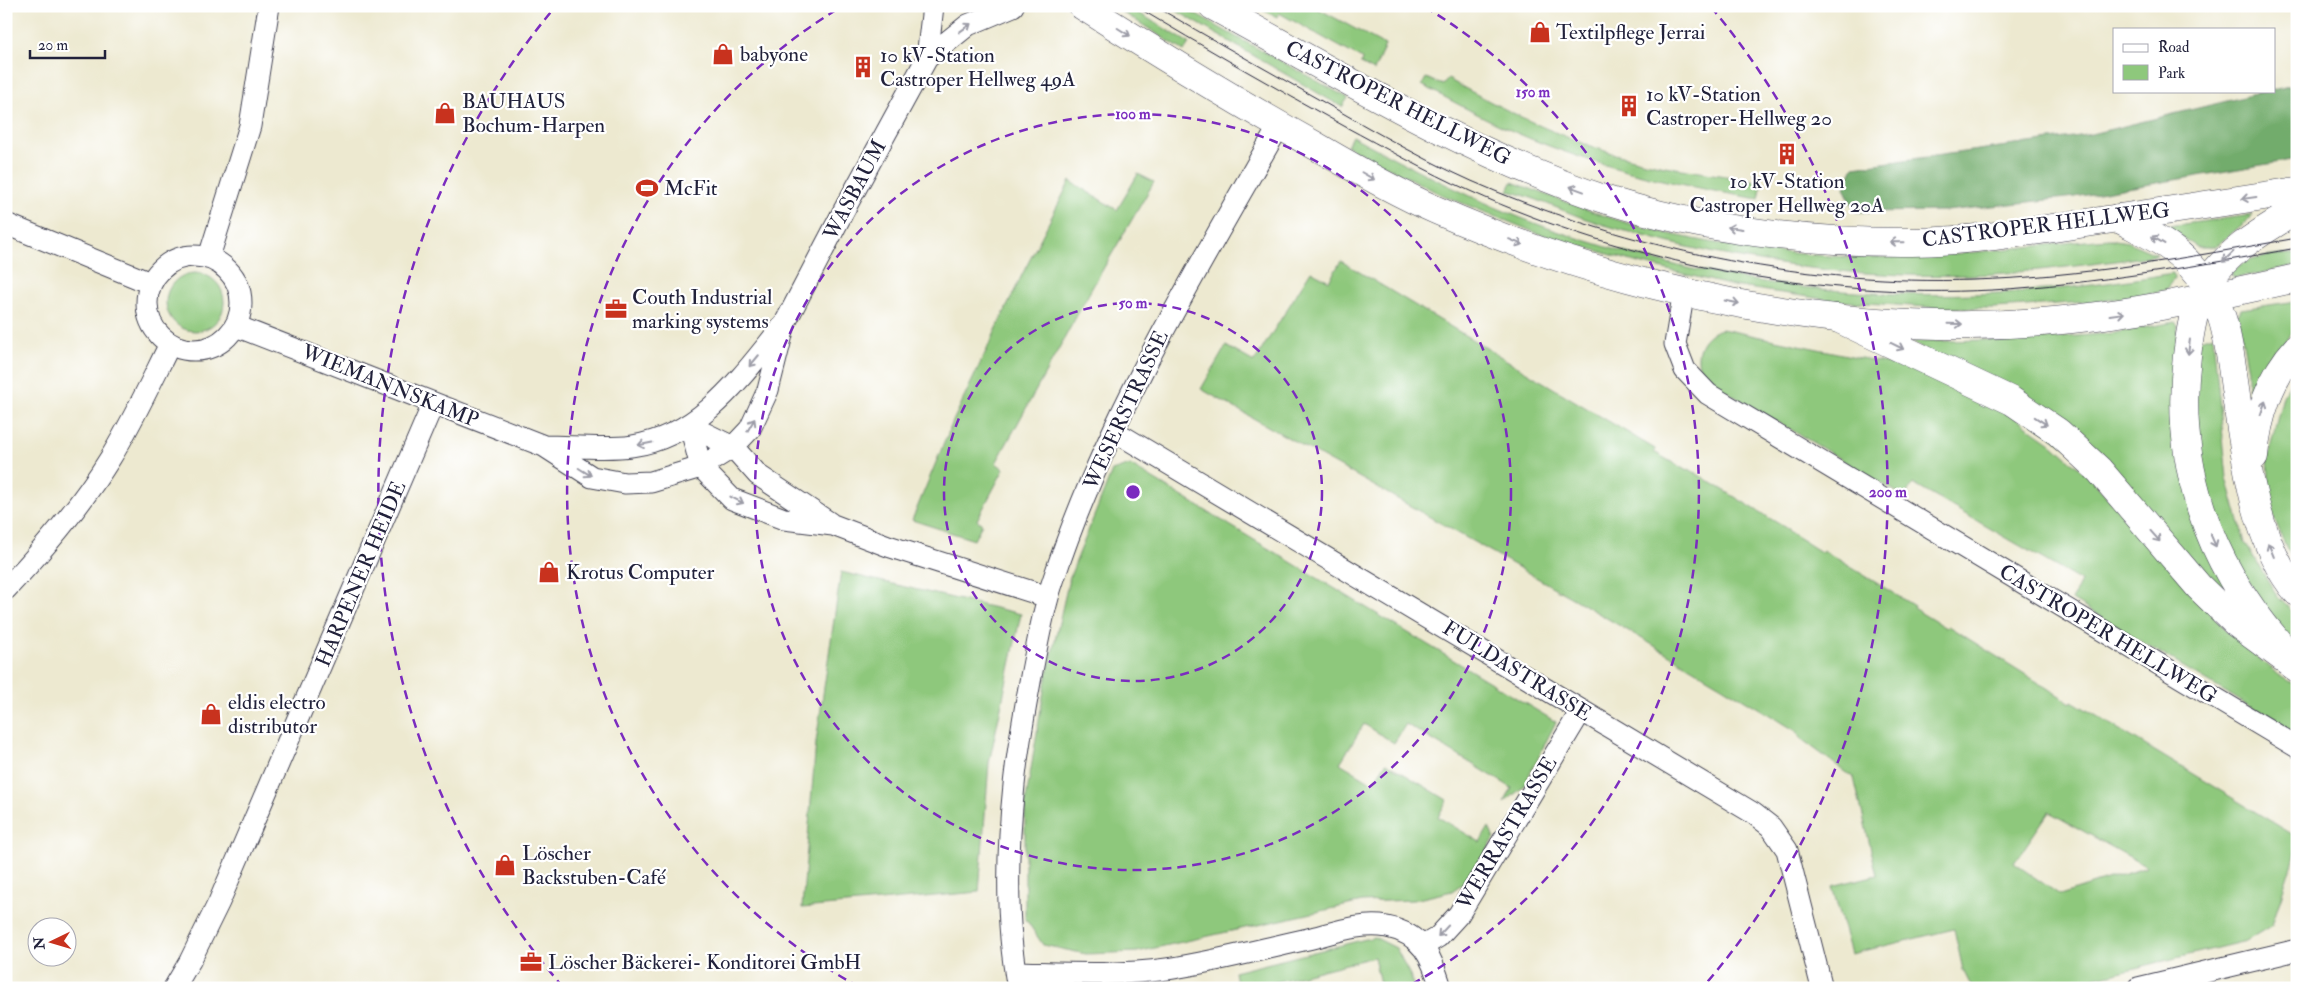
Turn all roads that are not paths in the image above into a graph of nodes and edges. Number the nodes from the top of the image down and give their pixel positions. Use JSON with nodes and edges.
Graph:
{"nodes":[{"id":1,"x":269,"y":6,"type":"edge"},
{"id":2,"x":933,"y":6,"type":"edge"},
{"id":3,"x":1013,"y":6,"type":"edge"},
{"id":4,"x":1083,"y":6,"type":"edge"},
{"id":5,"x":1213,"y":6,"type":"edge"},
{"id":6,"x":927,"y":58,"type":"junction"},
{"id":7,"x":1279,"y":126,"type":"junction"},
{"id":8,"x":2297,"y":191,"type":"edge"},
{"id":9,"x":2297,"y":210,"type":"edge"},
{"id":10,"x":2118,"y":218,"type":"junction"},
{"id":11,"x":6,"y":224,"type":"edge"},
{"id":12,"x":209,"y":258,"type":"junction"},
{"id":13,"x":2297,"y":278,"type":"edge"},
{"id":14,"x":150,"y":283,"type":"junction"},
{"id":15,"x":1684,"y":291,"type":"junction"},
{"id":16,"x":2206,"y":294,"type":"junction"},
{"id":17,"x":1837,"y":318,"type":"junction"},
{"id":18,"x":785,"y":323,"type":"junction"},
{"id":19,"x":236,"y":326,"type":"junction"},
{"id":20,"x":170,"y":344,"type":"junction"},
{"id":21,"x":2297,"y":348,"type":"edge"},
{"id":22,"x":434,"y":404,"type":"junction"},
{"id":23,"x":690,"y":426,"type":"junction"},
{"id":24,"x":1114,"y":431,"type":"junction"},
{"id":25,"x":544,"y":446,"type":"junction"},
{"id":26,"x":733,"y":447,"type":"junction"},
{"id":27,"x":701,"y":467,"type":"junction"},
{"id":28,"x":2254,"y":490,"type":"junction"},
{"id":29,"x":833,"y":525,"type":"junction"},
{"id":30,"x":6,"y":589,"type":"edge"},
{"id":31,"x":2297,"y":592,"type":"edge"},
{"id":32,"x":1048,"y":597,"type":"junction"},
{"id":33,"x":2297,"y":663,"type":"edge"},
{"id":34,"x":2297,"y":668,"type":"edge"},
{"id":35,"x":1582,"y":711,"type":"junction"},
{"id":36,"x":2297,"y":748,"type":"edge"},
{"id":37,"x":1423,"y":946,"type":"junction"},
{"id":38,"x":2297,"y":950,"type":"edge"},
{"id":39,"x":1017,"y":980,"type":"edge"},
{"id":40,"x":174,"y":988,"type":"edge"},
{"id":41,"x":1441,"y":988,"type":"edge"},
{"id":42,"x":1822,"y":988,"type":"edge"},
{"id":43,"x":2138,"y":988,"type":"edge"}],
"edges":[{"from":1,"to":12,"type":"street"},
{"from":2,"to":6,"type":"street","name":"WASBAUM"},
{"from":6,"to":3,"type":"street","name":"WASBAUM","one_way":true},
{"from":4,"to":7,"type":"main road","one_way":true},
{"from":10,"to":5,"type":"main road","name":"CASTROPER HELLWEG","one_way":true},
{"from":6,"to":18,"type":"street","name":"WASBAUM"},
{"from":7,"to":15,"type":"main road","one_way":true},
{"from":7,"to":24,"type":"street","name":"WESERSTRASSE"},
{"from":8,"to":10,"type":"main road","name":"CASTROPER HELLWEG","one_way":true},
{"from":9,"to":16,"type":"main road","one_way":true},
{"from":16,"to":10,"type":"main road","one_way":true},
{"from":11,"to":14,"type":"street"},
{"from":12,"to":14,"type":"street"},
{"from":12,"to":19,"type":"street"},
{"from":13,"to":16,"type":"main road"},
{"from":14,"to":20,"type":"street"},
{"from":15,"to":17,"type":"main road","one_way":true},
{"from":15,"to":36,"type":"street","name":"CASTROPER HELLWEG"},
{"from":17,"to":16,"type":"main road","one_way":true},
{"from":16,"to":28,"type":"main road"},
{"from":16,"to":33,"type":"main road","one_way":true},
{"from":17,"to":34,"type":"main road","one_way":true},
{"from":18,"to":23,"type":"street","name":"WASBAUM","one_way":true},
{"from":26,"to":18,"type":"street","name":"WASBAUM","one_way":true},
{"from":19,"to":20,"type":"street"},
{"from":19,"to":22,"type":"street","name":"WIEMANNSKAMP"},
{"from":20,"to":30,"type":"street"},
{"from":28,"to":21,"type":"main road","one_way":true},
{"from":22,"to":25,"type":"street","name":"WIEMANNSKAMP"},
{"from":22,"to":40,"type":"street","name":"HARPENER HEIDE"},
{"from":23,"to":25,"type":"street","name":"WIEMANNSKAMP","one_way":true},
{"from":23,"to":26,"type":"street"},
{"from":23,"to":27,"type":"street"},
{"from":24,"to":32,"type":"street","name":"WESERSTRASSE"},
{"from":24,"to":35,"type":"street","name":"FULDASTRASSE"},
{"from":25,"to":27,"type":"street","name":"WIEMANNSKAMP","one_way":true},
{"from":26,"to":27,"type":"street","name":"WASBAUM"},
{"from":26,"to":29,"type":"street"},
{"from":27,"to":29,"type":"street","one_way":true},
{"from":31,"to":28,"type":"main road","one_way":true},
{"from":29,"to":32,"type":"street"},
{"from":32,"to":39,"type":"street","name":"WESERSTRASSE"},
{"from":35,"to":37,"type":"street","name":"WERRASTRASSE","one_way":true},
{"from":35,"to":42,"type":"street","name":"FULDASTRASSE"},
{"from":37,"to":39,"type":"street"},
{"from":37,"to":41,"type":"street"},
{"from":38,"to":43,"type":"street"}]}
